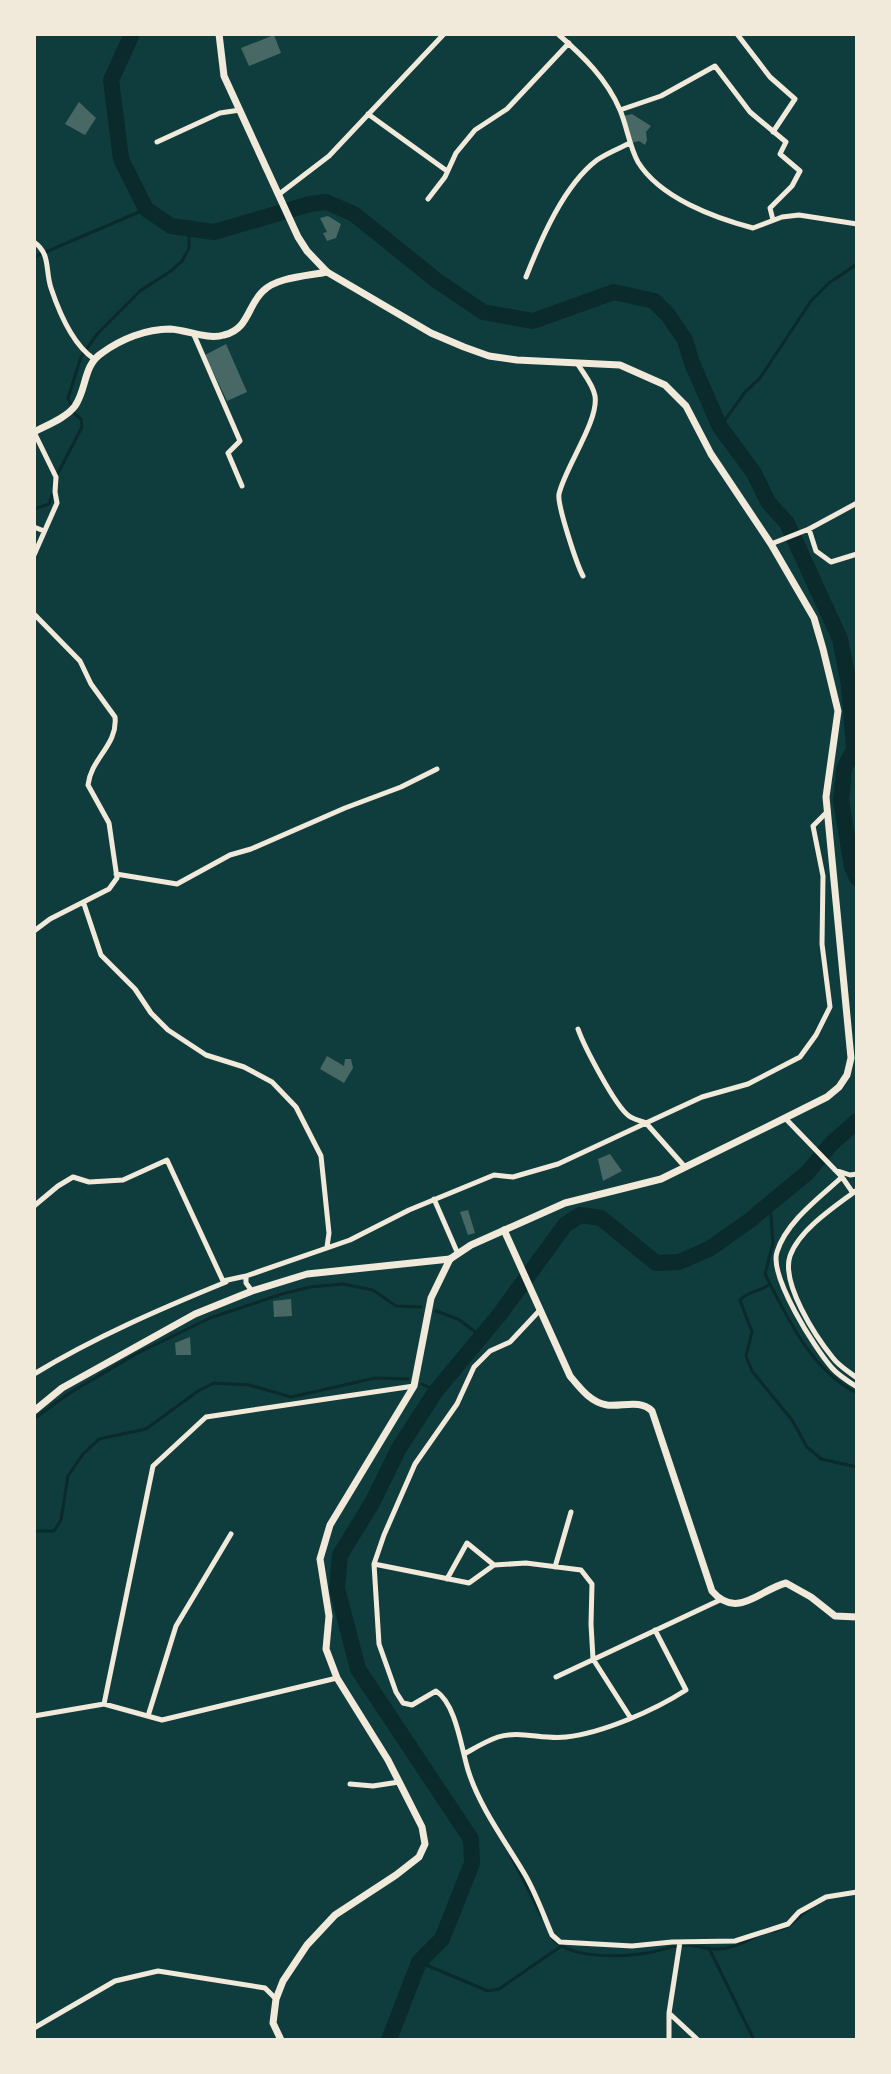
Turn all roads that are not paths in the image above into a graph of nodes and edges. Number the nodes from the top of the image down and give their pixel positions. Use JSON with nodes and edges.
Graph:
{"nodes":[{"id":1,"x":219,"y":34,"type":"edge"},
{"id":2,"x":444,"y":34,"type":"edge"},
{"id":3,"x":558,"y":34,"type":"edge"},
{"id":4,"x":737,"y":34,"type":"edge"},
{"id":5,"x":569,"y":43,"type":"junction"},
{"id":6,"x":240,"y":110,"type":"junction"},
{"id":7,"x":620,"y":110,"type":"junction"},
{"id":8,"x":368,"y":114,"type":"junction"},
{"id":9,"x":773,"y":132,"type":"junction"},
{"id":10,"x":157,"y":142,"type":"dead end"},
{"id":11,"x":630,"y":143,"type":"junction"},
{"id":12,"x":447,"y":171,"type":"junction"},
{"id":13,"x":278,"y":195,"type":"junction"},
{"id":14,"x":428,"y":199,"type":"dead end"},
{"id":15,"x":773,"y":220,"type":"junction"},
{"id":16,"x":857,"y":224,"type":"edge"},
{"id":17,"x":34,"y":242,"type":"edge"},
{"id":18,"x":327,"y":272,"type":"junction"},
{"id":19,"x":526,"y":277,"type":"dead end"},
{"id":20,"x":194,"y":335,"type":"junction"},
{"id":21,"x":94,"y":359,"type":"junction"},
{"id":22,"x":577,"y":363,"type":"junction"},
{"id":23,"x":34,"y":432,"type":"edge"},
{"id":24,"x":242,"y":486,"type":"dead end"},
{"id":25,"x":857,"y":503,"type":"edge"},
{"id":26,"x":34,"y":527,"type":"edge"},
{"id":27,"x":809,"y":529,"type":"junction"},
{"id":28,"x":44,"y":531,"type":"junction"},
{"id":29,"x":771,"y":544,"type":"junction"},
{"id":30,"x":857,"y":554,"type":"edge"},
{"id":31,"x":34,"y":555,"type":"edge"},
{"id":32,"x":583,"y":576,"type":"dead end"},
{"id":33,"x":34,"y":614,"type":"edge"},
{"id":34,"x":437,"y":769,"type":"dead end"},
{"id":35,"x":828,"y":811,"type":"junction"},
{"id":36,"x":116,"y":874,"type":"junction"},
{"id":37,"x":84,"y":904,"type":"junction"},
{"id":38,"x":34,"y":931,"type":"edge"},
{"id":39,"x":578,"y":1029,"type":"dead end"},
{"id":40,"x":785,"y":1118,"type":"junction"},
{"id":41,"x":646,"y":1123,"type":"junction"},
{"id":42,"x":685,"y":1167,"type":"junction"},
{"id":43,"x":834,"y":1170,"type":"junction"},
{"id":44,"x":857,"y":1174,"type":"edge"},
{"id":45,"x":842,"y":1177,"type":"junction"},
{"id":46,"x":855,"y":1192,"type":"edge"},
{"id":47,"x":434,"y":1199,"type":"junction"},
{"id":48,"x":34,"y":1206,"type":"edge"},
{"id":49,"x":504,"y":1230,"type":"junction"},
{"id":50,"x":327,"y":1247,"type":"junction"},
{"id":51,"x":458,"y":1254,"type":"junction"},
{"id":52,"x":450,"y":1259,"type":"junction"},
{"id":53,"x":246,"y":1276,"type":"junction"},
{"id":54,"x":227,"y":1281,"type":"junction"},
{"id":55,"x":252,"y":1291,"type":"junction"},
{"id":56,"x":541,"y":1309,"type":"junction"},
{"id":57,"x":34,"y":1374,"type":"edge"},
{"id":58,"x":857,"y":1378,"type":"edge"},
{"id":59,"x":414,"y":1386,"type":"junction"},
{"id":60,"x":857,"y":1387,"type":"edge"},
{"id":61,"x":34,"y":1411,"type":"edge"},
{"id":62,"x":571,"y":1512,"type":"dead end"},
{"id":63,"x":231,"y":1534,"type":"dead end"},
{"id":64,"x":374,"y":1564,"type":"junction"},
{"id":65,"x":494,"y":1565,"type":"junction"},
{"id":66,"x":555,"y":1567,"type":"junction"},
{"id":67,"x":447,"y":1579,"type":"junction"},
{"id":68,"x":720,"y":1600,"type":"junction"},
{"id":69,"x":857,"y":1617,"type":"edge"},
{"id":70,"x":655,"y":1630,"type":"junction"},
{"id":71,"x":593,"y":1659,"type":"junction"},
{"id":72,"x":556,"y":1677,"type":"dead end"},
{"id":73,"x":337,"y":1678,"type":"junction"},
{"id":74,"x":104,"y":1704,"type":"junction"},
{"id":75,"x":34,"y":1716,"type":"edge"},
{"id":76,"x":148,"y":1716,"type":"junction"},
{"id":77,"x":630,"y":1717,"type":"junction"},
{"id":78,"x":464,"y":1754,"type":"junction"},
{"id":79,"x":399,"y":1782,"type":"junction"},
{"id":80,"x":350,"y":1784,"type":"dead end"},
{"id":81,"x":857,"y":1892,"type":"edge"},
{"id":82,"x":680,"y":1942,"type":"junction"},
{"id":83,"x":276,"y":1999,"type":"junction"},
{"id":84,"x":669,"y":2013,"type":"junction"},
{"id":85,"x":34,"y":2028,"type":"edge"},
{"id":86,"x":281,"y":2040,"type":"edge"},
{"id":87,"x":669,"y":2040,"type":"edge"},
{"id":88,"x":698,"y":2040,"type":"edge"}],
"edges":[{"from":1,"to":6,"type":"main road"},
{"from":2,"to":8,"type":"street"},
{"from":3,"to":5,"type":"street"},
{"from":4,"to":9,"type":"street"},
{"from":5,"to":7,"type":"street"},
{"from":5,"to":12,"type":"street"},
{"from":6,"to":10,"type":"street"},
{"from":6,"to":13,"type":"main road"},
{"from":7,"to":9,"type":"street"},
{"from":7,"to":11,"type":"street"},
{"from":8,"to":12,"type":"street"},
{"from":8,"to":13,"type":"street"},
{"from":9,"to":15,"type":"street"},
{"from":11,"to":15,"type":"street"},
{"from":11,"to":19,"type":"street"},
{"from":12,"to":14,"type":"street"},
{"from":13,"to":18,"type":"main road"},
{"from":15,"to":16,"type":"street"},
{"from":17,"to":21,"type":"street"},
{"from":18,"to":20,"type":"main road"},
{"from":18,"to":22,"type":"main road"},
{"from":20,"to":21,"type":"main road"},
{"from":20,"to":24,"type":"street"},
{"from":21,"to":23,"type":"main road"},
{"from":22,"to":29,"type":"main road"},
{"from":22,"to":32,"type":"street"},
{"from":23,"to":28,"type":"street"},
{"from":25,"to":27,"type":"street"},
{"from":26,"to":28,"type":"street"},
{"from":27,"to":29,"type":"street"},
{"from":27,"to":30,"type":"street"},
{"from":28,"to":31,"type":"street"},
{"from":29,"to":35,"type":"main road"},
{"from":33,"to":36,"type":"street"},
{"from":34,"to":36,"type":"street"},
{"from":35,"to":40,"type":"main road"},
{"from":35,"to":41,"type":"street"},
{"from":36,"to":37,"type":"street"},
{"from":37,"to":38,"type":"street"},
{"from":37,"to":50,"type":"street"},
{"from":39,"to":41,"type":"street"},
{"from":40,"to":42,"type":"main road"},
{"from":40,"to":43,"type":"street"},
{"from":41,"to":42,"type":"street"},
{"from":41,"to":47,"type":"street"},
{"from":42,"to":49,"type":"main road"},
{"from":43,"to":44,"type":"street"},
{"from":43,"to":45,"type":"street"},
{"from":45,"to":46,"type":"street"},
{"from":45,"to":60,"type":"street"},
{"from":46,"to":58,"type":"street"},
{"from":47,"to":50,"type":"street"},
{"from":47,"to":51,"type":"street"},
{"from":48,"to":54,"type":"street"},
{"from":49,"to":51,"type":"main road"},
{"from":49,"to":56,"type":"main road"},
{"from":50,"to":53,"type":"street"},
{"from":51,"to":52,"type":"main road"},
{"from":52,"to":55,"type":"main road"},
{"from":52,"to":59,"type":"main road"},
{"from":53,"to":54,"type":"street"},
{"from":53,"to":55,"type":"street"},
{"from":54,"to":57,"type":"street"},
{"from":55,"to":61,"type":"main road"},
{"from":56,"to":64,"type":"street"},
{"from":56,"to":68,"type":"main road"},
{"from":59,"to":73,"type":"main road"},
{"from":59,"to":74,"type":"street"},
{"from":62,"to":66,"type":"street"},
{"from":63,"to":76,"type":"street"},
{"from":64,"to":67,"type":"street"},
{"from":64,"to":78,"type":"street"},
{"from":65,"to":66,"type":"street"},
{"from":65,"to":67,"type":"street"},
{"from":65,"to":67,"type":"street"},
{"from":66,"to":71,"type":"street"},
{"from":68,"to":69,"type":"main road"},
{"from":68,"to":70,"type":"street"},
{"from":70,"to":71,"type":"street"},
{"from":70,"to":77,"type":"street"},
{"from":71,"to":72,"type":"street"},
{"from":71,"to":77,"type":"street"},
{"from":73,"to":76,"type":"street"},
{"from":73,"to":79,"type":"main road"},
{"from":74,"to":75,"type":"street"},
{"from":74,"to":76,"type":"street"},
{"from":77,"to":78,"type":"street"},
{"from":78,"to":82,"type":"street"},
{"from":79,"to":80,"type":"street"},
{"from":79,"to":83,"type":"main road"},
{"from":81,"to":82,"type":"street"},
{"from":82,"to":84,"type":"street"},
{"from":83,"to":85,"type":"street"},
{"from":83,"to":86,"type":"main road"},
{"from":84,"to":87,"type":"street"},
{"from":84,"to":88,"type":"street"}]}
